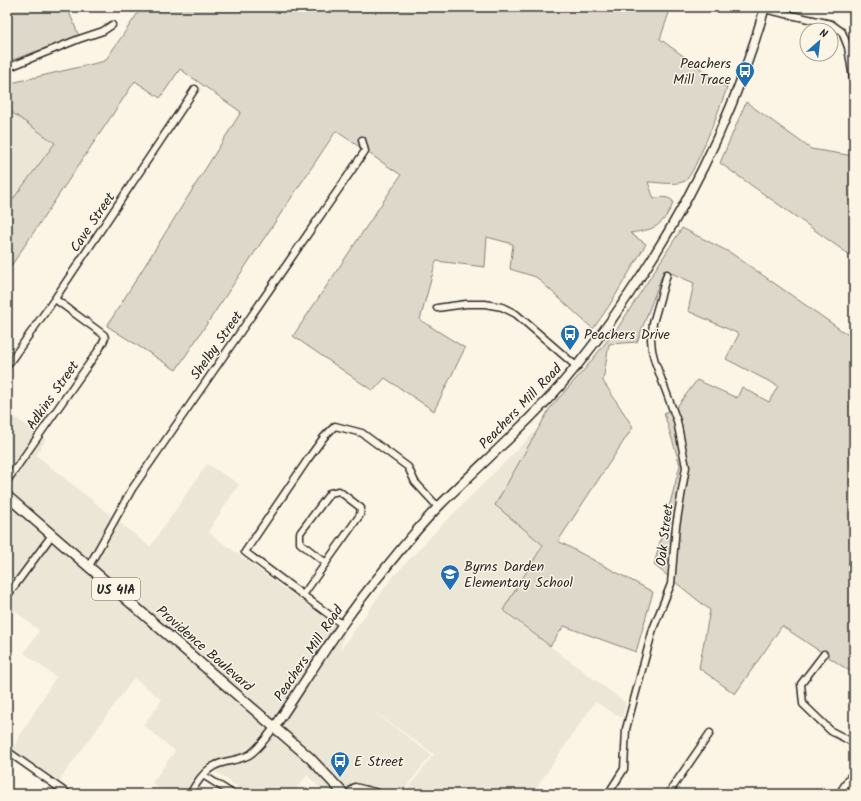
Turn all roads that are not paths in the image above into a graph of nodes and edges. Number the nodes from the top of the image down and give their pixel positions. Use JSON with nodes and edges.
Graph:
{"nodes":[{"id":1,"x":764,"y":8,"type":"edge"},
{"id":2,"x":112,"y":25,"type":"dead end"},
{"id":3,"x":7,"y":68,"type":"edge"},
{"id":4,"x":854,"y":85,"type":"edge"},
{"id":5,"x":195,"y":89,"type":"dead end"},
{"id":6,"x":362,"y":140,"type":"dead end"},
{"id":7,"x":667,"y":274,"type":"dead end"},
{"id":8,"x":55,"y":299,"type":"junction"},
{"id":9,"x":437,"y":308,"type":"dead end"},
{"id":10,"x":7,"y":366,"type":"edge"},
{"id":11,"x":576,"y":366,"type":"junction"},
{"id":12,"x":7,"y":481,"type":"edge"},
{"id":13,"x":7,"y":496,"type":"edge"},
{"id":14,"x":438,"y":507,"type":"junction"},
{"id":15,"x":52,"y":535,"type":"junction"},
{"id":16,"x":326,"y":563,"type":"junction"},
{"id":17,"x":89,"y":566,"type":"junction"},
{"id":18,"x":303,"y":595,"type":"junction"},
{"id":19,"x":7,"y":596,"type":"edge"},
{"id":20,"x":343,"y":625,"type":"junction"},
{"id":21,"x":824,"y":654,"type":"dead end"},
{"id":22,"x":274,"y":728,"type":"junction"},
{"id":23,"x":710,"y":734,"type":"dead end"},
{"id":24,"x":854,"y":743,"type":"edge"},
{"id":25,"x":7,"y":751,"type":"edge"},
{"id":26,"x":854,"y":771,"type":"edge"},
{"id":27,"x":203,"y":775,"type":"junction"},
{"id":28,"x":68,"y":794,"type":"edge"},
{"id":29,"x":190,"y":794,"type":"edge"},
{"id":30,"x":233,"y":794,"type":"edge"},
{"id":31,"x":344,"y":794,"type":"edge"},
{"id":32,"x":347,"y":794,"type":"edge"},
{"id":33,"x":378,"y":794,"type":"edge"},
{"id":34,"x":608,"y":794,"type":"edge"},
{"id":35,"x":668,"y":794,"type":"edge"},
{"id":36,"x":839,"y":794,"type":"edge"}],
"edges":[{"from":1,"to":4,"type":"street"},
{"from":1,"to":11,"type":"main road","name":"Peachers Mill Road"},
{"from":2,"to":3,"type":"street"},
{"from":5,"to":8,"type":"street","name":"Cave Street"},
{"from":6,"to":17,"type":"street","name":"Shelby Street"},
{"from":7,"to":34,"type":"street","name":"Oak Street"},
{"from":8,"to":10,"type":"street","name":"Cave Street"},
{"from":8,"to":12,"type":"street","name":"Adkins Street"},
{"from":9,"to":11,"type":"street"},
{"from":11,"to":14,"type":"main road","name":"Peachers Mill Road"},
{"from":13,"to":15,"type":"highway","name":"Providence Boulevard","number":"US 41A"},
{"from":14,"to":18,"type":"street"},
{"from":14,"to":20,"type":"main road","name":"Peachers Mill Road"},
{"from":15,"to":17,"type":"highway","name":"Providence Boulevard","number":"US 41A"},
{"from":15,"to":19,"type":"street"},
{"from":16,"to":16,"type":"street"},
{"from":16,"to":18,"type":"street"},
{"from":17,"to":22,"type":"highway","name":"Providence Boulevard","number":"US 41A"},
{"from":18,"to":20,"type":"street"},
{"from":20,"to":22,"type":"main road","name":"Peachers Mill Road"},
{"from":21,"to":24,"type":"street"},
{"from":22,"to":27,"type":"street"},
{"from":22,"to":31,"type":"highway","name":"Providence Boulevard","number":"US 41A"},
{"from":23,"to":35,"type":"street"},
{"from":25,"to":28,"type":"street"},
{"from":26,"to":36,"type":"street"},
{"from":27,"to":29,"type":"street"},
{"from":27,"to":30,"type":"street"},
{"from":32,"to":33,"type":"street"}]}
